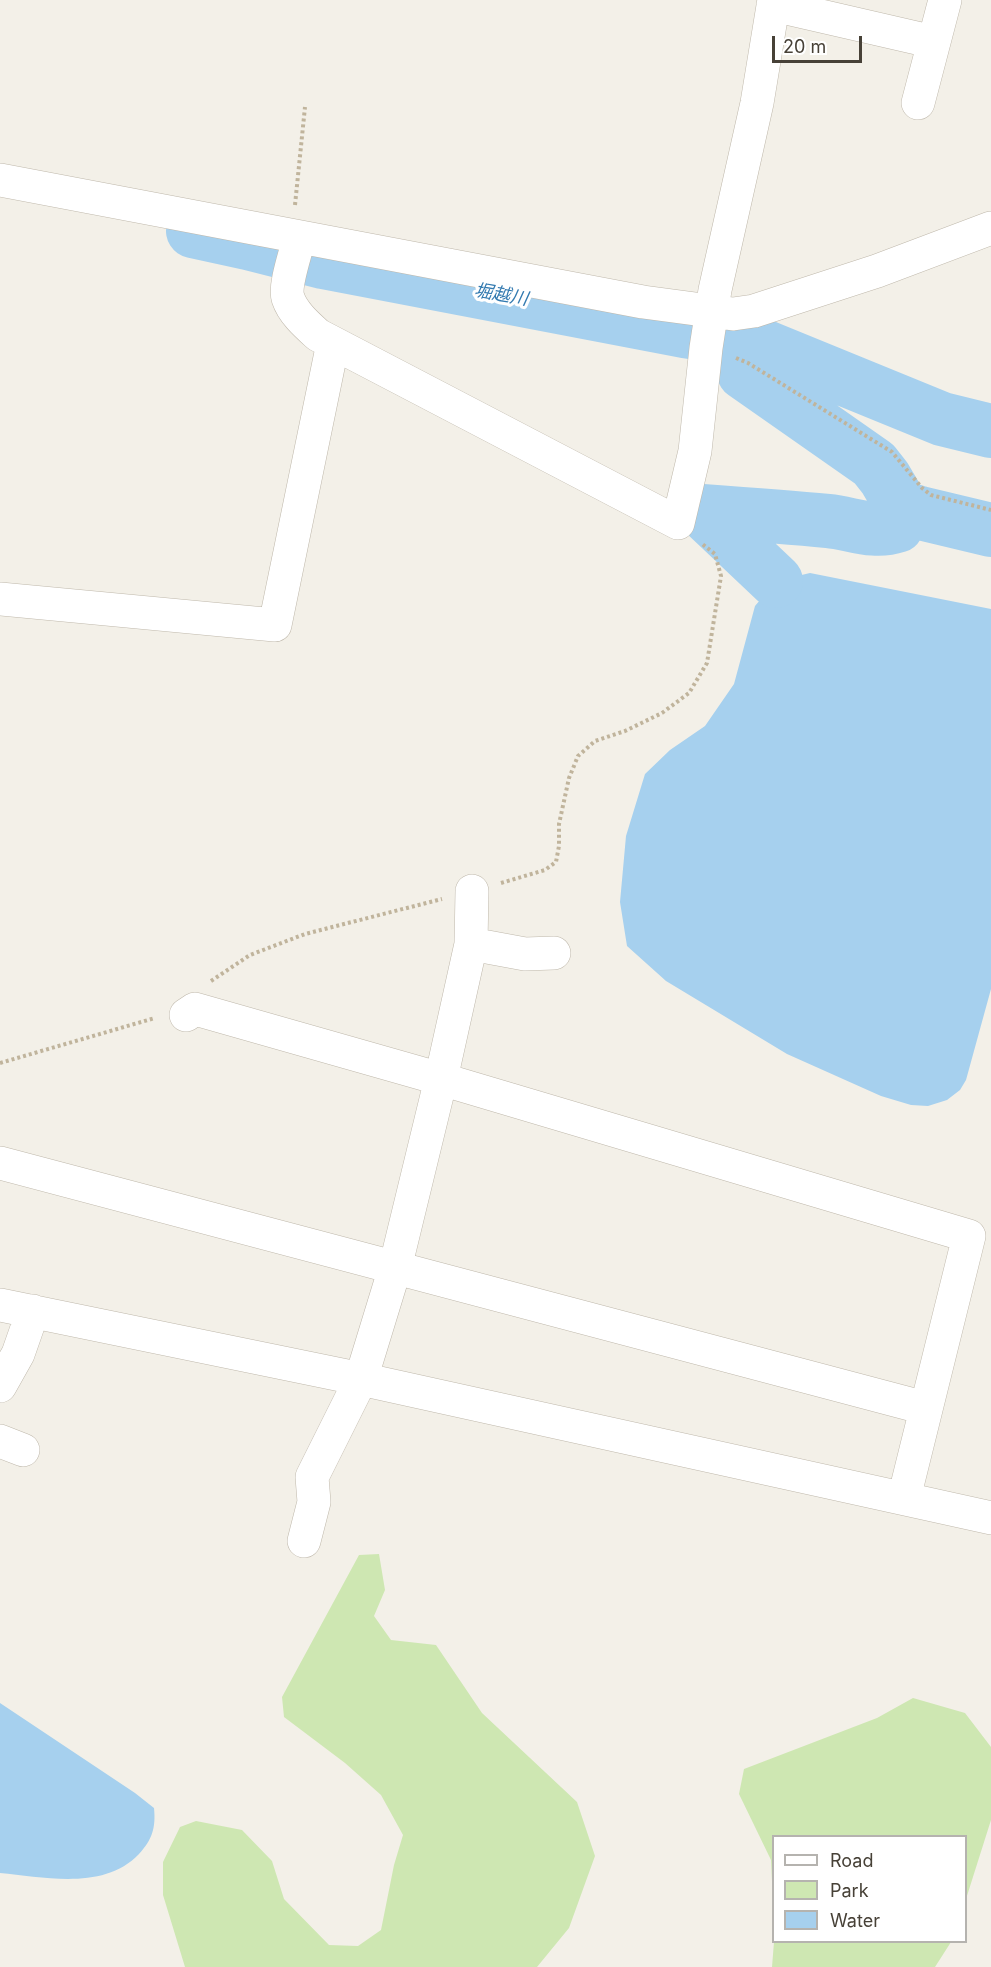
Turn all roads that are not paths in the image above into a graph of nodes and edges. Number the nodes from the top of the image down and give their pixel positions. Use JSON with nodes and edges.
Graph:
{"nodes":[{"id":1,"x":945,"y":0,"type":"edge"},
{"id":2,"x":773,"y":2,"type":"edge"},
{"id":3,"x":934,"y":42,"type":"junction"},
{"id":4,"x":918,"y":103,"type":"dead end"},
{"id":5,"x":0,"y":180,"type":"edge"},
{"id":6,"x":991,"y":228,"type":"edge"},
{"id":7,"x":296,"y":247,"type":"junction"},
{"id":8,"x":709,"y":331,"type":"junction"},
{"id":9,"x":333,"y":343,"type":"junction"},
{"id":10,"x":0,"y":599,"type":"edge"},
{"id":11,"x":472,"y":891,"type":"road end"},
{"id":12,"x":471,"y":944,"type":"junction"},
{"id":13,"x":554,"y":953,"type":"dead end"},
{"id":14,"x":175,"y":1015,"type":"road end"},
{"id":15,"x":441,"y":1079,"type":"junction"},
{"id":16,"x":0,"y":1163,"type":"edge"},
{"id":17,"x":395,"y":1268,"type":"junction"},
{"id":18,"x":0,"y":1305,"type":"edge"},
{"id":19,"x":33,"y":1311,"type":"junction"},
{"id":20,"x":361,"y":1379,"type":"junction"},
{"id":21,"x":0,"y":1386,"type":"edge"},
{"id":22,"x":926,"y":1408,"type":"junction"},
{"id":23,"x":904,"y":1498,"type":"junction"},
{"id":24,"x":991,"y":1518,"type":"edge"},
{"id":25,"x":304,"y":1541,"type":"dead end"}],
"edges":[{"from":1,"to":3,"type":"street"},
{"from":2,"to":3,"type":"street"},
{"from":2,"to":8,"type":"street"},
{"from":3,"to":4,"type":"street"},
{"from":5,"to":7,"type":"street"},
{"from":6,"to":8,"type":"street"},
{"from":7,"to":8,"type":"street"},
{"from":7,"to":9,"type":"street"},
{"from":8,"to":9,"type":"street"},
{"from":9,"to":10,"type":"street"},
{"from":11,"to":12,"type":"street"},
{"from":12,"to":13,"type":"street"},
{"from":12,"to":15,"type":"street"},
{"from":14,"to":15,"type":"street"},
{"from":15,"to":17,"type":"street"},
{"from":15,"to":22,"type":"street"},
{"from":16,"to":17,"type":"street"},
{"from":17,"to":20,"type":"street"},
{"from":17,"to":22,"type":"street"},
{"from":18,"to":19,"type":"street"},
{"from":19,"to":20,"type":"street"},
{"from":19,"to":21,"type":"street"},
{"from":20,"to":23,"type":"street"},
{"from":20,"to":25,"type":"street"},
{"from":22,"to":23,"type":"street"},
{"from":23,"to":24,"type":"street"}]}
